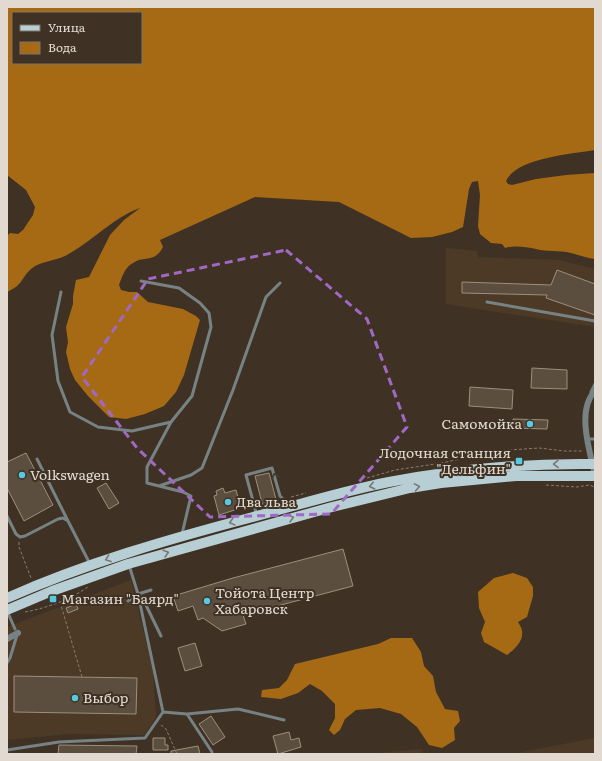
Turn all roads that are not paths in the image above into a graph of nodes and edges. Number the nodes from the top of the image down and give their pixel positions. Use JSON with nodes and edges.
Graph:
{"nodes":[{"id":1,"x":141,"y":281,"type":"dead end"},
{"id":2,"x":280,"y":283,"type":"dead end"},
{"id":3,"x":61,"y":292,"type":"dead end"},
{"id":4,"x":487,"y":302,"type":"dead end"},
{"id":5,"x":595,"y":321,"type":"edge"},
{"id":6,"x":595,"y":384,"type":"edge"},
{"id":7,"x":595,"y":391,"type":"edge"},
{"id":8,"x":590,"y":396,"type":"junction"},
{"id":9,"x":171,"y":422,"type":"junction"},
{"id":10,"x":586,"y":439,"type":"junction"},
{"id":11,"x":595,"y":439,"type":"edge"},
{"id":12,"x":37,"y":459,"type":"dead end"},
{"id":13,"x":594,"y":464,"type":"edge"},
{"id":14,"x":595,"y":476,"type":"edge"},
{"id":15,"x":159,"y":486,"type":"junction"},
{"id":16,"x":295,"y":506,"type":"junction"},
{"id":17,"x":7,"y":516,"type":"edge"},
{"id":18,"x":252,"y":517,"type":"junction"},
{"id":19,"x":68,"y":521,"type":"junction"},
{"id":20,"x":182,"y":536,"type":"junction"},
{"id":21,"x":128,"y":564,"type":"junction"},
{"id":22,"x":90,"y":565,"type":"junction"},
{"id":23,"x":151,"y":590,"type":"dead end"},
{"id":24,"x":138,"y":594,"type":"junction"},
{"id":25,"x":7,"y":598,"type":"edge"},
{"id":26,"x":128,"y":601,"type":"dead end"},
{"id":27,"x":7,"y":610,"type":"edge"},
{"id":28,"x":16,"y":631,"type":"junction"},
{"id":29,"x":161,"y":636,"type":"dead end"},
{"id":30,"x":7,"y":639,"type":"edge"},
{"id":31,"x":7,"y":663,"type":"edge"},
{"id":32,"x":163,"y":712,"type":"junction"},
{"id":33,"x":187,"y":714,"type":"junction"},
{"id":34,"x":284,"y":720,"type":"dead end"},
{"id":35,"x":7,"y":750,"type":"edge"},
{"id":36,"x":212,"y":752,"type":"dead end"}],
"edges":[{"from":1,"to":9,"type":"lane"},
{"from":2,"to":15,"type":"lane"},
{"from":3,"to":9,"type":"lane"},
{"from":4,"to":5,"type":"lane"},
{"from":6,"to":8,"type":"lane"},
{"from":7,"to":8,"type":"street"},
{"from":8,"to":10,"type":"street"},
{"from":9,"to":15,"type":"lane"},
{"from":10,"to":11,"type":"lane"},
{"from":10,"to":13,"type":"street"},
{"from":12,"to":19,"type":"lane"},
{"from":13,"to":14,"type":"street"},
{"from":13,"to":16,"type":"main road","one_way":true},
{"from":21,"to":14,"type":"main road","one_way":true},
{"from":15,"to":20,"type":"lane"},
{"from":16,"to":18,"type":"main road"},
{"from":16,"to":18,"type":"lane","one_way":true},
{"from":17,"to":19,"type":"lane"},
{"from":18,"to":20,"type":"main road","one_way":true},
{"from":19,"to":22,"type":"lane"},
{"from":20,"to":22,"type":"main road","one_way":true},
{"from":21,"to":24,"type":"lane"},
{"from":21,"to":27,"type":"main road"},
{"from":22,"to":25,"type":"main road"},
{"from":23,"to":24,"type":"lane"},
{"from":24,"to":26,"type":"lane"},
{"from":24,"to":29,"type":"lane"},
{"from":24,"to":32,"type":"lane"},
{"from":27,"to":28,"type":"lane"},
{"from":28,"to":30,"type":"street"},
{"from":28,"to":31,"type":"lane"},
{"from":32,"to":33,"type":"lane"},
{"from":32,"to":35,"type":"lane"},
{"from":33,"to":34,"type":"lane"},
{"from":33,"to":36,"type":"lane"}]}
